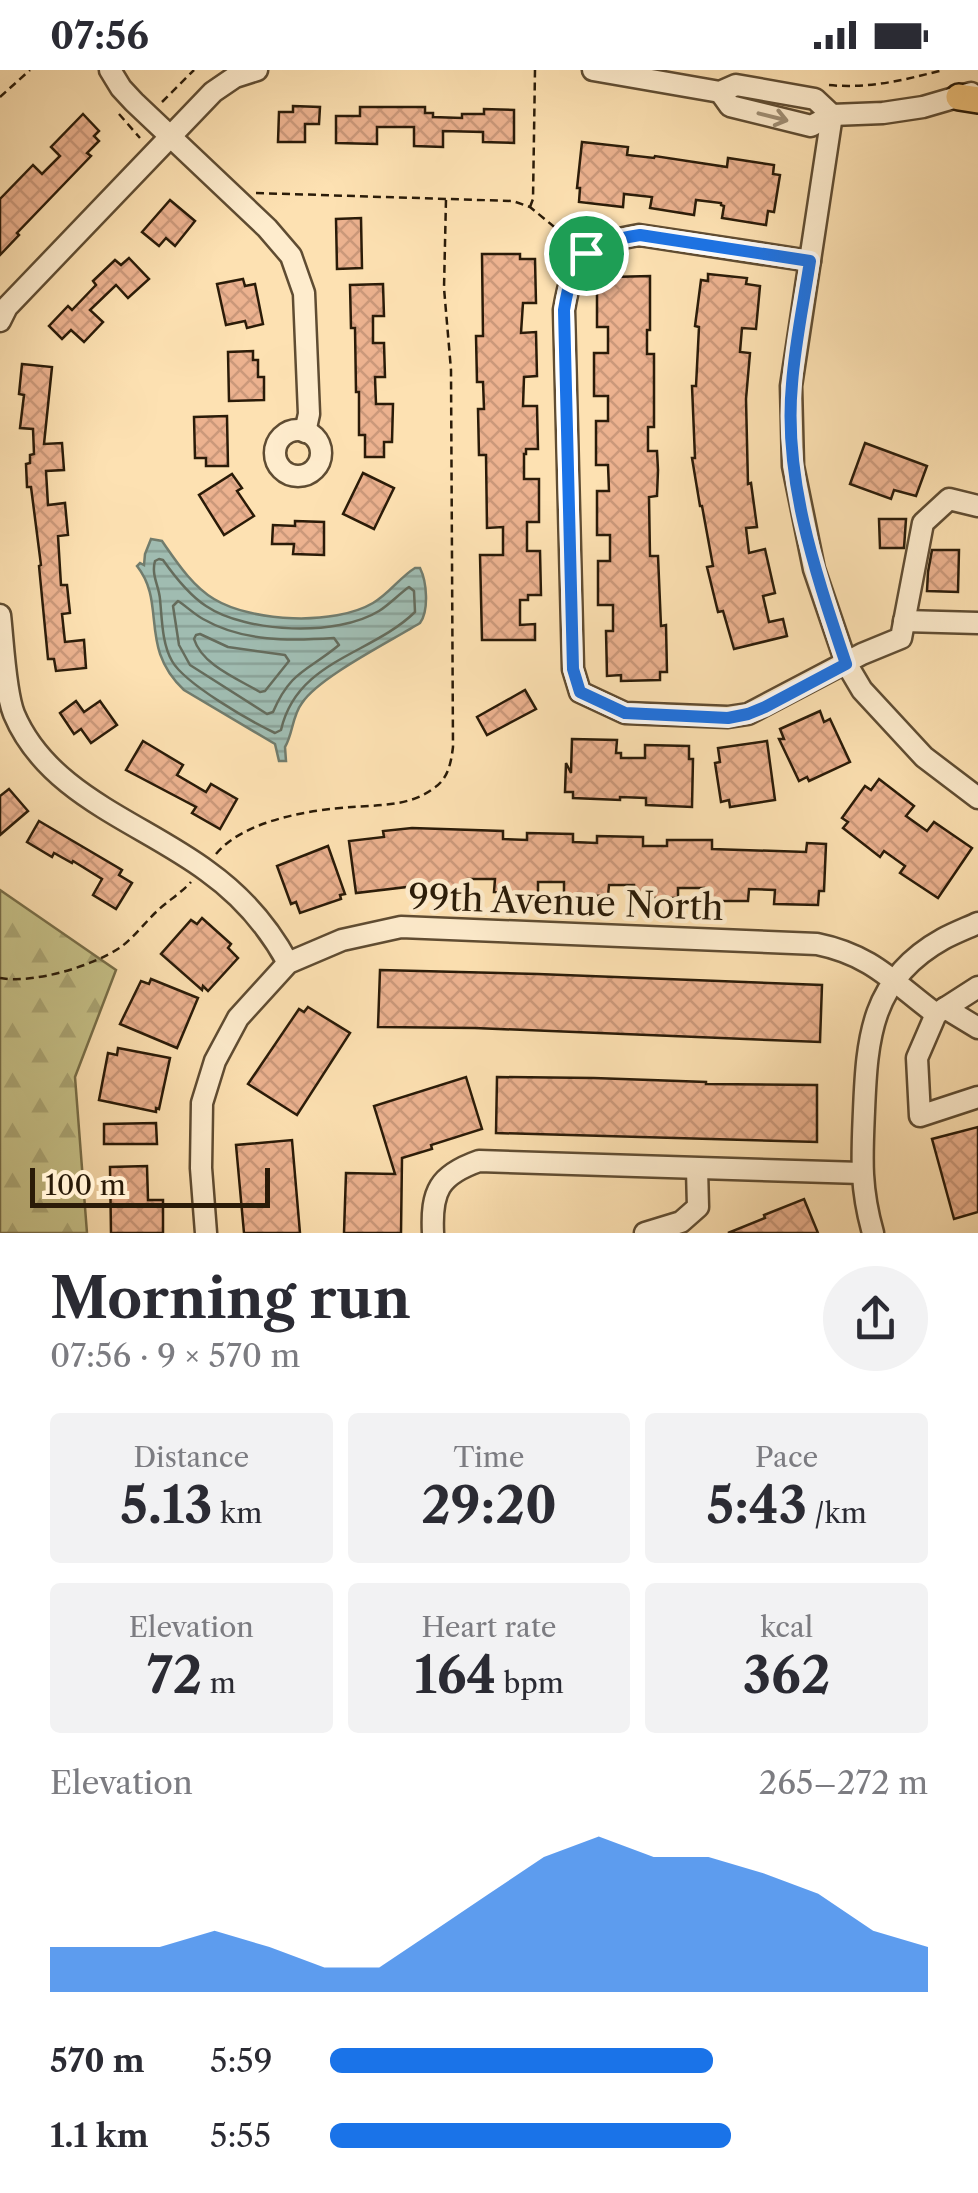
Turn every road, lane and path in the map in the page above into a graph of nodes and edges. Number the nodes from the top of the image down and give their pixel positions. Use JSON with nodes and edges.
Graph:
{"nodes":[{"id":1,"x":30,"y":70,"type":"edge"},
{"id":2,"x":110,"y":70,"type":"edge"},
{"id":3,"x":194,"y":70,"type":"edge"},
{"id":4,"x":257,"y":70,"type":"edge"},
{"id":5,"x":535,"y":70,"type":"edge"},
{"id":6,"x":594,"y":70,"type":"edge"},
{"id":7,"x":943,"y":70,"type":"edge"},
{"id":8,"x":819,"y":84,"type":"dead end"},
{"id":9,"x":972,"y":96,"type":"edge"},
{"id":10,"x":0,"y":98,"type":"edge"},
{"id":11,"x":159,"y":104,"type":"dead end"},
{"id":12,"x":832,"y":115,"type":"junction"},
{"id":13,"x":169,"y":136,"type":"junction"},
{"id":14,"x":250,"y":190,"type":"dead end"},
{"id":15,"x":446,"y":199,"type":"junction"},
{"id":16,"x":530,"y":208,"type":"junction"},
{"id":17,"x":586,"y":253,"type":"junction"},
{"id":18,"x":810,"y":261,"type":"junction"},
{"id":19,"x":0,"y":321,"type":"edge"},
{"id":20,"x":305,"y":432,"type":"dead end"},
{"id":21,"x":978,"y":506,"type":"edge"},
{"id":22,"x":0,"y":615,"type":"edge"},
{"id":23,"x":904,"y":621,"type":"junction"},
{"id":24,"x":978,"y":622,"type":"edge"},
{"id":25,"x":846,"y":664,"type":"junction"},
{"id":26,"x":978,"y":798,"type":"edge"},
{"id":27,"x":210,"y":862,"type":"dead end"},
{"id":28,"x":194,"y":876,"type":"dead end"},
{"id":29,"x":978,"y":922,"type":"edge"},
{"id":30,"x":288,"y":963,"type":"junction"},
{"id":31,"x":0,"y":978,"type":"edge"},
{"id":32,"x":895,"y":981,"type":"junction"},
{"id":33,"x":978,"y":986,"type":"edge"},
{"id":34,"x":940,"y":1011,"type":"junction"},
{"id":35,"x":978,"y":1028,"type":"edge"},
{"id":36,"x":978,"y":1097,"type":"edge"},
{"id":37,"x":697,"y":1168,"type":"junction"},
{"id":38,"x":861,"y":1172,"type":"junction"},
{"id":39,"x":206,"y":1233,"type":"edge"},
{"id":40,"x":433,"y":1233,"type":"edge"},
{"id":41,"x":644,"y":1233,"type":"edge"},
{"id":42,"x":874,"y":1233,"type":"edge"}],
"edges":[{"from":1,"to":10,"type":"path"},
{"from":2,"to":13,"type":"street"},
{"from":3,"to":11,"type":"path"},
{"from":4,"to":13,"type":"street"},
{"from":5,"to":16,"type":"path"},
{"from":6,"to":12,"type":"street"},
{"from":7,"to":8,"type":"path"},
{"from":9,"to":12,"type":"street"},
{"from":12,"to":18,"type":"street"},
{"from":13,"to":19,"type":"street"},
{"from":13,"to":20,"type":"street"},
{"from":14,"to":15,"type":"path"},
{"from":15,"to":16,"type":"path"},
{"from":15,"to":27,"type":"path"},
{"from":16,"to":17,"type":"path"},
{"from":17,"to":18,"type":"street"},
{"from":17,"to":25,"type":"street"},
{"from":18,"to":25,"type":"street"},
{"from":21,"to":23,"type":"street"},
{"from":22,"to":30,"type":"street"},
{"from":23,"to":24,"type":"street"},
{"from":23,"to":25,"type":"street"},
{"from":25,"to":26,"type":"street"},
{"from":28,"to":31,"type":"path"},
{"from":29,"to":32,"type":"street"},
{"from":30,"to":32,"type":"street","name":"99th Avenue North"},
{"from":30,"to":39,"type":"street","name":"99th Avenue North"},
{"from":32,"to":34,"type":"street","name":"99th Avenue North"},
{"from":32,"to":38,"type":"street"},
{"from":33,"to":34,"type":"street"},
{"from":34,"to":35,"type":"street","name":"99th Avenue North"},
{"from":34,"to":36,"type":"street"},
{"from":37,"to":38,"type":"street"},
{"from":37,"to":40,"type":"street"},
{"from":37,"to":41,"type":"street"},
{"from":38,"to":42,"type":"street"}]}
